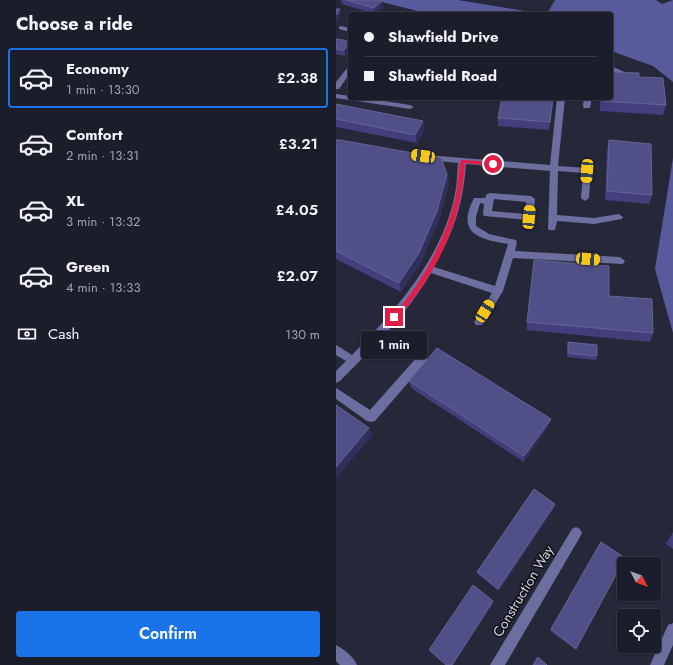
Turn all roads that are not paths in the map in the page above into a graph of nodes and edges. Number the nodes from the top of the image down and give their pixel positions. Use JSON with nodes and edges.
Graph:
{"nodes":[{"id":1,"x":341,"y":28,"type":"dead end"},
{"id":2,"x":348,"y":30,"type":"edge"},
{"id":3,"x":613,"y":69,"type":"edge"},
{"id":4,"x":348,"y":71,"type":"edge"},
{"id":5,"x":626,"y":76,"type":"edge"},
{"id":6,"x":336,"y":87,"type":"edge"},
{"id":7,"x":336,"y":96,"type":"edge"},
{"id":8,"x":348,"y":98,"type":"edge"},
{"id":9,"x":363,"y":100,"type":"edge"},
{"id":10,"x":561,"y":100,"type":"edge"},
{"id":11,"x":410,"y":107,"type":"dead end"},
{"id":12,"x":417,"y":155,"type":"edge"},
{"id":13,"x":462,"y":162,"type":"junction"},
{"id":14,"x":554,"y":169,"type":"junction"},
{"id":15,"x":585,"y":198,"type":"dead end"},
{"id":16,"x":489,"y":201,"type":"junction"},
{"id":17,"x":553,"y":218,"type":"junction"},
{"id":18,"x":619,"y":218,"type":"dead end"},
{"id":19,"x":552,"y":228,"type":"dead end"},
{"id":20,"x":509,"y":254,"type":"junction"},
{"id":21,"x":620,"y":261,"type":"dead end"},
{"id":22,"x":430,"y":269,"type":"junction"},
{"id":23,"x":498,"y":291,"type":"junction"},
{"id":24,"x":479,"y":322,"type":"dead end"},
{"id":25,"x":336,"y":349,"type":"edge"},
{"id":26,"x":422,"y":359,"type":"dead end"},
{"id":27,"x":353,"y":361,"type":"junction"},
{"id":28,"x":336,"y":378,"type":"edge"},
{"id":29,"x":336,"y":392,"type":"edge"},
{"id":30,"x":576,"y":533,"type":"dead end"},
{"id":31,"x":673,"y":630,"type":"edge"},
{"id":32,"x":336,"y":652,"type":"edge"},
{"id":33,"x":350,"y":665,"type":"edge"},
{"id":34,"x":497,"y":665,"type":"edge"},
{"id":35,"x":657,"y":665,"type":"edge"}],
"edges":[{"from":1,"to":2,"type":"street"},
{"from":3,"to":5,"type":"street"},
{"from":4,"to":6,"type":"street"},
{"from":7,"to":8,"type":"street"},
{"from":9,"to":11,"type":"street"},
{"from":10,"to":14,"type":"street"},
{"from":12,"to":13,"type":"street"},
{"from":13,"to":14,"type":"street"},
{"from":13,"to":22,"type":"street"},
{"from":14,"to":15,"type":"street"},
{"from":14,"to":17,"type":"street"},
{"from":16,"to":16,"type":"street"},
{"from":16,"to":20,"type":"street"},
{"from":17,"to":18,"type":"street"},
{"from":17,"to":19,"type":"street"},
{"from":20,"to":21,"type":"street"},
{"from":20,"to":23,"type":"street"},
{"from":22,"to":23,"type":"street"},
{"from":22,"to":27,"type":"street"},
{"from":23,"to":24,"type":"street"},
{"from":25,"to":27,"type":"street"},
{"from":26,"to":29,"type":"street"},
{"from":27,"to":28,"type":"street"},
{"from":30,"to":34,"type":"street","name":"Construction Way"},
{"from":31,"to":35,"type":"street"},
{"from":32,"to":33,"type":"street"}]}
